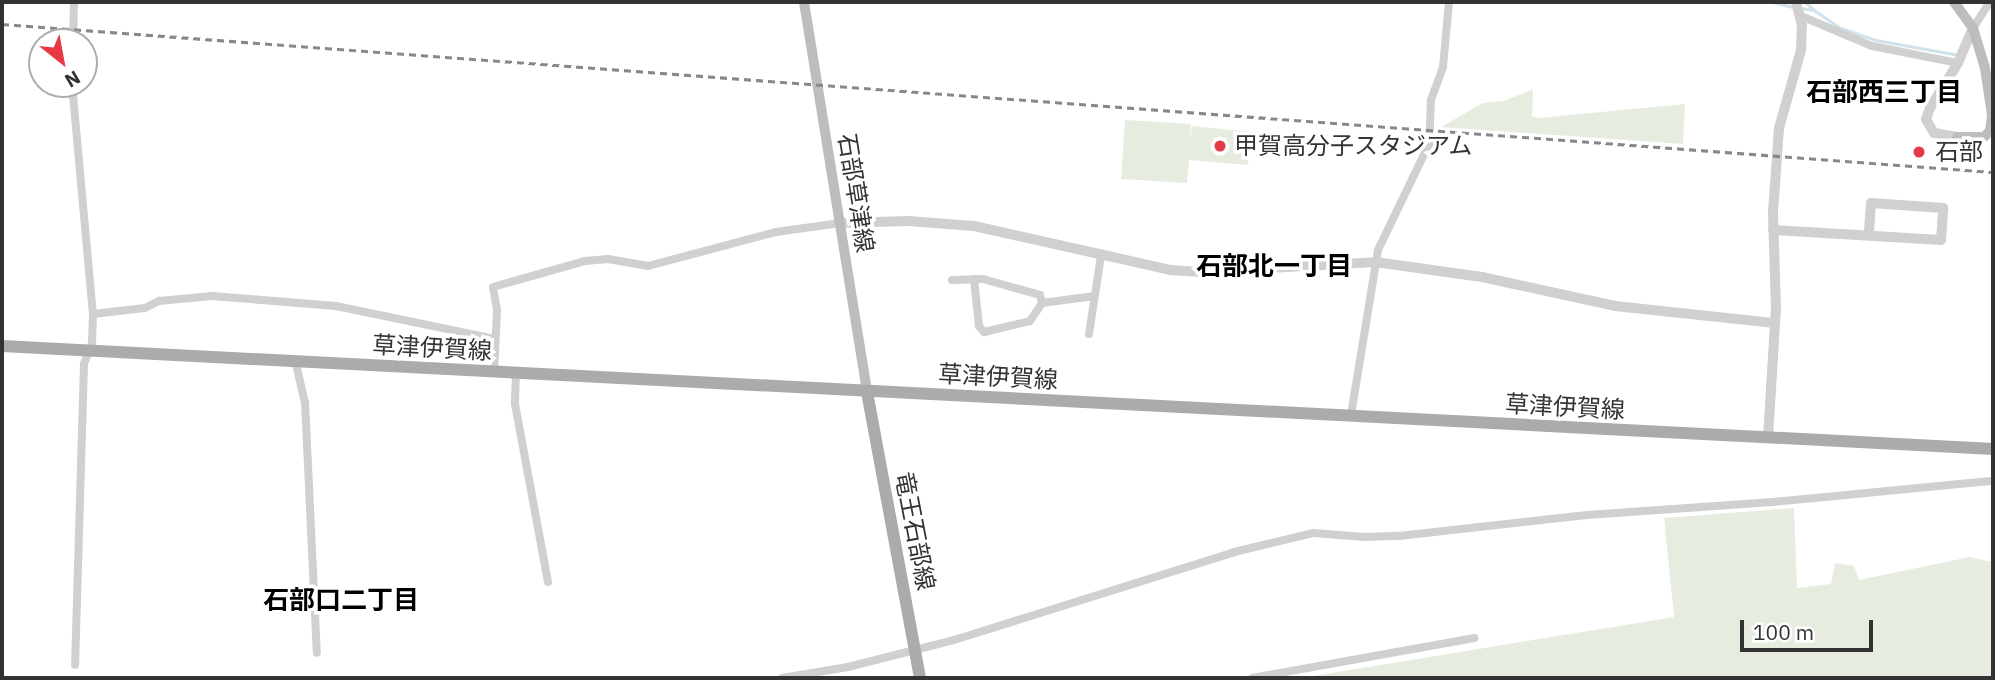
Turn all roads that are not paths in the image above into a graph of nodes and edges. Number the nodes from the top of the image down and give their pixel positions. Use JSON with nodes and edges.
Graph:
{"nodes":[{"id":1,"x":74,"y":2,"type":"edge"},
{"id":2,"x":804,"y":2,"type":"edge"},
{"id":3,"x":1449,"y":2,"type":"edge"},
{"id":4,"x":1796,"y":2,"type":"edge"},
{"id":5,"x":1954,"y":2,"type":"edge"},
{"id":6,"x":1990,"y":2,"type":"edge"},
{"id":7,"x":1801,"y":16,"type":"junction"},
{"id":8,"x":73,"y":28,"type":"edge"},
{"id":9,"x":1973,"y":28,"type":"junction"},
{"id":10,"x":1960,"y":58,"type":"junction"},
{"id":11,"x":1986,"y":62,"type":"edge"},
{"id":12,"x":73,"y":98,"type":"edge"},
{"id":13,"x":1957,"y":137,"type":"joint"},
{"id":14,"x":841,"y":223,"type":"junction"},
{"id":15,"x":1773,"y":230,"type":"junction"},
{"id":16,"x":1869,"y":235,"type":"junction"},
{"id":17,"x":1101,"y":256,"type":"junction"},
{"id":18,"x":1376,"y":261,"type":"junction"},
{"id":19,"x":974,"y":279,"type":"junction"},
{"id":20,"x":952,"y":280,"type":"dead end"},
{"id":21,"x":1095,"y":296,"type":"junction"},
{"id":22,"x":1042,"y":303,"type":"junction"},
{"id":23,"x":93,"y":314,"type":"junction"},
{"id":24,"x":1775,"y":323,"type":"junction"},
{"id":25,"x":1089,"y":334,"type":"dead end"},
{"id":26,"x":495,"y":339,"type":"junction"},
{"id":27,"x":2,"y":346,"type":"edge"},
{"id":28,"x":88,"y":351,"type":"junction"},
{"id":29,"x":296,"y":364,"type":"junction"},
{"id":30,"x":494,"y":372,"type":"junction"},
{"id":31,"x":516,"y":373,"type":"junction"},
{"id":32,"x":867,"y":392,"type":"junction"},
{"id":33,"x":1351,"y":415,"type":"junction"},
{"id":34,"x":1768,"y":438,"type":"junction"},
{"id":35,"x":1993,"y":449,"type":"edge"},
{"id":36,"x":1993,"y":481,"type":"edge"},
{"id":37,"x":548,"y":582,"type":"dead end"},
{"id":38,"x":1474,"y":638,"type":"dead end"},
{"id":39,"x":915,"y":650,"type":"junction"},
{"id":40,"x":317,"y":653,"type":"dead end"},
{"id":41,"x":75,"y":665,"type":"dead end"},
{"id":42,"x":782,"y":678,"type":"edge"},
{"id":43,"x":920,"y":678,"type":"edge"},
{"id":44,"x":1252,"y":678,"type":"edge"}],
"edges":[{"from":1,"to":8,"type":"street"},
{"from":2,"to":14,"type":"main road","name":"石部草津線"},
{"from":3,"to":18,"type":"street"},
{"from":4,"to":7,"type":"street"},
{"from":5,"to":9,"type":"main road"},
{"from":6,"to":9,"type":"street"},
{"from":7,"to":10,"type":"street"},
{"from":7,"to":15,"type":"street"},
{"from":9,"to":10,"type":"street"},
{"from":9,"to":11,"type":"main road"},
{"from":10,"to":13,"type":"street"},
{"from":11,"to":13,"type":"main road"},
{"from":12,"to":23,"type":"street"},
{"from":14,"to":17,"type":"street"},
{"from":14,"to":26,"type":"street"},
{"from":14,"to":32,"type":"main road","name":"石部草津線"},
{"from":15,"to":16,"type":"street"},
{"from":15,"to":24,"type":"street"},
{"from":16,"to":16,"type":"street"},
{"from":17,"to":18,"type":"street"},
{"from":17,"to":21,"type":"street"},
{"from":18,"to":24,"type":"street"},
{"from":18,"to":33,"type":"street"},
{"from":19,"to":20,"type":"street"},
{"from":19,"to":22,"type":"street"},
{"from":19,"to":22,"type":"street"},
{"from":21,"to":22,"type":"street"},
{"from":21,"to":25,"type":"street"},
{"from":23,"to":26,"type":"street"},
{"from":23,"to":28,"type":"street"},
{"from":24,"to":34,"type":"street"},
{"from":26,"to":30,"type":"street"},
{"from":27,"to":28,"type":"main road","name":"草津伊賀線"},
{"from":28,"to":29,"type":"main road","name":"草津伊賀線"},
{"from":28,"to":41,"type":"street"},
{"from":29,"to":30,"type":"main road","name":"草津伊賀線"},
{"from":29,"to":40,"type":"street"},
{"from":30,"to":31,"type":"main road","name":"草津伊賀線"},
{"from":31,"to":32,"type":"main road","name":"草津伊賀線"},
{"from":31,"to":37,"type":"street"},
{"from":32,"to":33,"type":"main road","name":"草津伊賀線"},
{"from":32,"to":39,"type":"main road","name":"竜王石部線"},
{"from":33,"to":34,"type":"main road","name":"草津伊賀線"},
{"from":34,"to":35,"type":"main road","name":"草津伊賀線"},
{"from":36,"to":39,"type":"street"},
{"from":38,"to":44,"type":"street"},
{"from":39,"to":42,"type":"street"},
{"from":39,"to":43,"type":"main road","name":"竜王石部線"}]}
